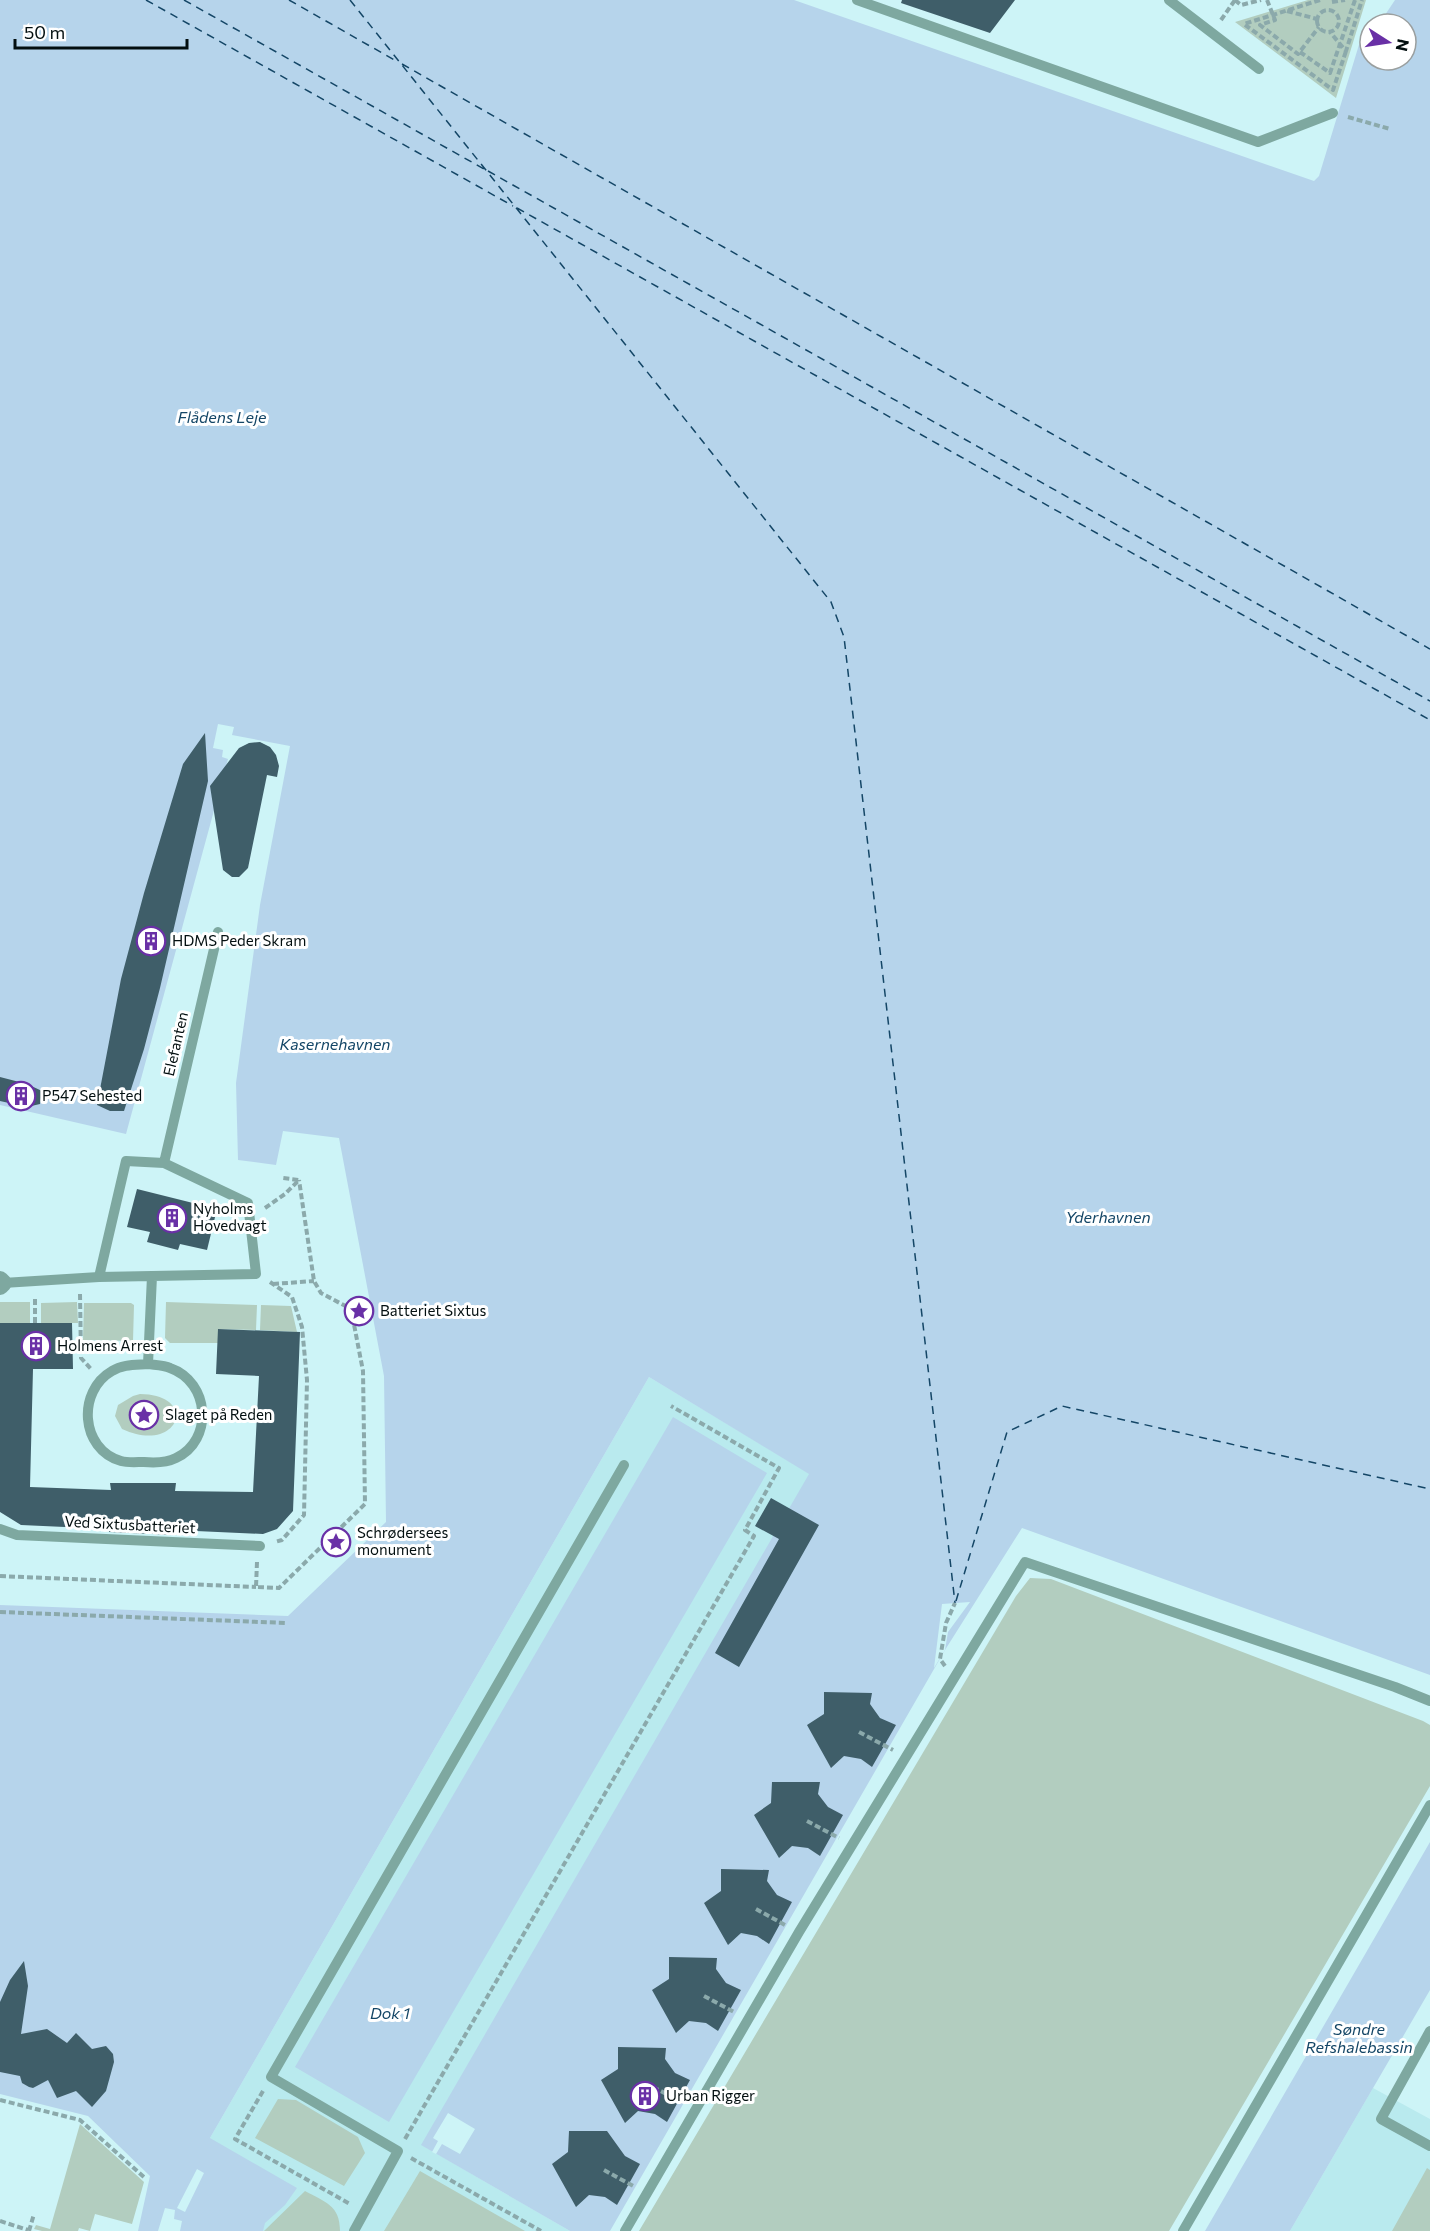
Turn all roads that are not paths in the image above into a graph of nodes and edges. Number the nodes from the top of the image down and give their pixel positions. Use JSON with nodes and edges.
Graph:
{"nodes":[{"id":1,"x":857,"y":0,"type":"edge"},
{"id":2,"x":1169,"y":0,"type":"edge"},
{"id":3,"x":1259,"y":69,"type":"dead end"},
{"id":4,"x":1333,"y":113,"type":"dead end"},
{"id":5,"x":218,"y":932,"type":"dead end"},
{"id":6,"x":164,"y":1164,"type":"junction"},
{"id":7,"x":152,"y":1275,"type":"junction"},
{"id":8,"x":99,"y":1276,"type":"junction"},
{"id":9,"x":1,"y":1283,"type":"edge"},
{"id":10,"x":148,"y":1364,"type":"junction"},
{"id":11,"x":624,"y":1465,"type":"dead end"},
{"id":12,"x":0,"y":1529,"type":"edge"},
{"id":13,"x":259,"y":1546,"type":"road end"},
{"id":14,"x":1430,"y":1701,"type":"edge"},
{"id":15,"x":1430,"y":1805,"type":"edge"},
{"id":16,"x":1430,"y":2031,"type":"edge"},
{"id":17,"x":1430,"y":2146,"type":"edge"},
{"id":18,"x":354,"y":2231,"type":"edge"},
{"id":19,"x":625,"y":2231,"type":"edge"},
{"id":20,"x":1183,"y":2231,"type":"edge"}],
"edges":[{"from":1,"to":4,"type":"lane"},
{"from":2,"to":3,"type":"lane"},
{"from":5,"to":6,"type":"lane","name":"Elefanten"},
{"from":6,"to":7,"type":"lane"},
{"from":6,"to":8,"type":"lane"},
{"from":7,"to":8,"type":"lane"},
{"from":7,"to":10,"type":"lane"},
{"from":8,"to":9,"type":"lane"},
{"from":10,"to":10,"type":"lane"},
{"from":11,"to":18,"type":"lane"},
{"from":12,"to":13,"type":"lane","name":"Ved Sixtusbatteriet"},
{"from":14,"to":19,"type":"lane"},
{"from":15,"to":20,"type":"lane"},
{"from":16,"to":17,"type":"lane"}]}
